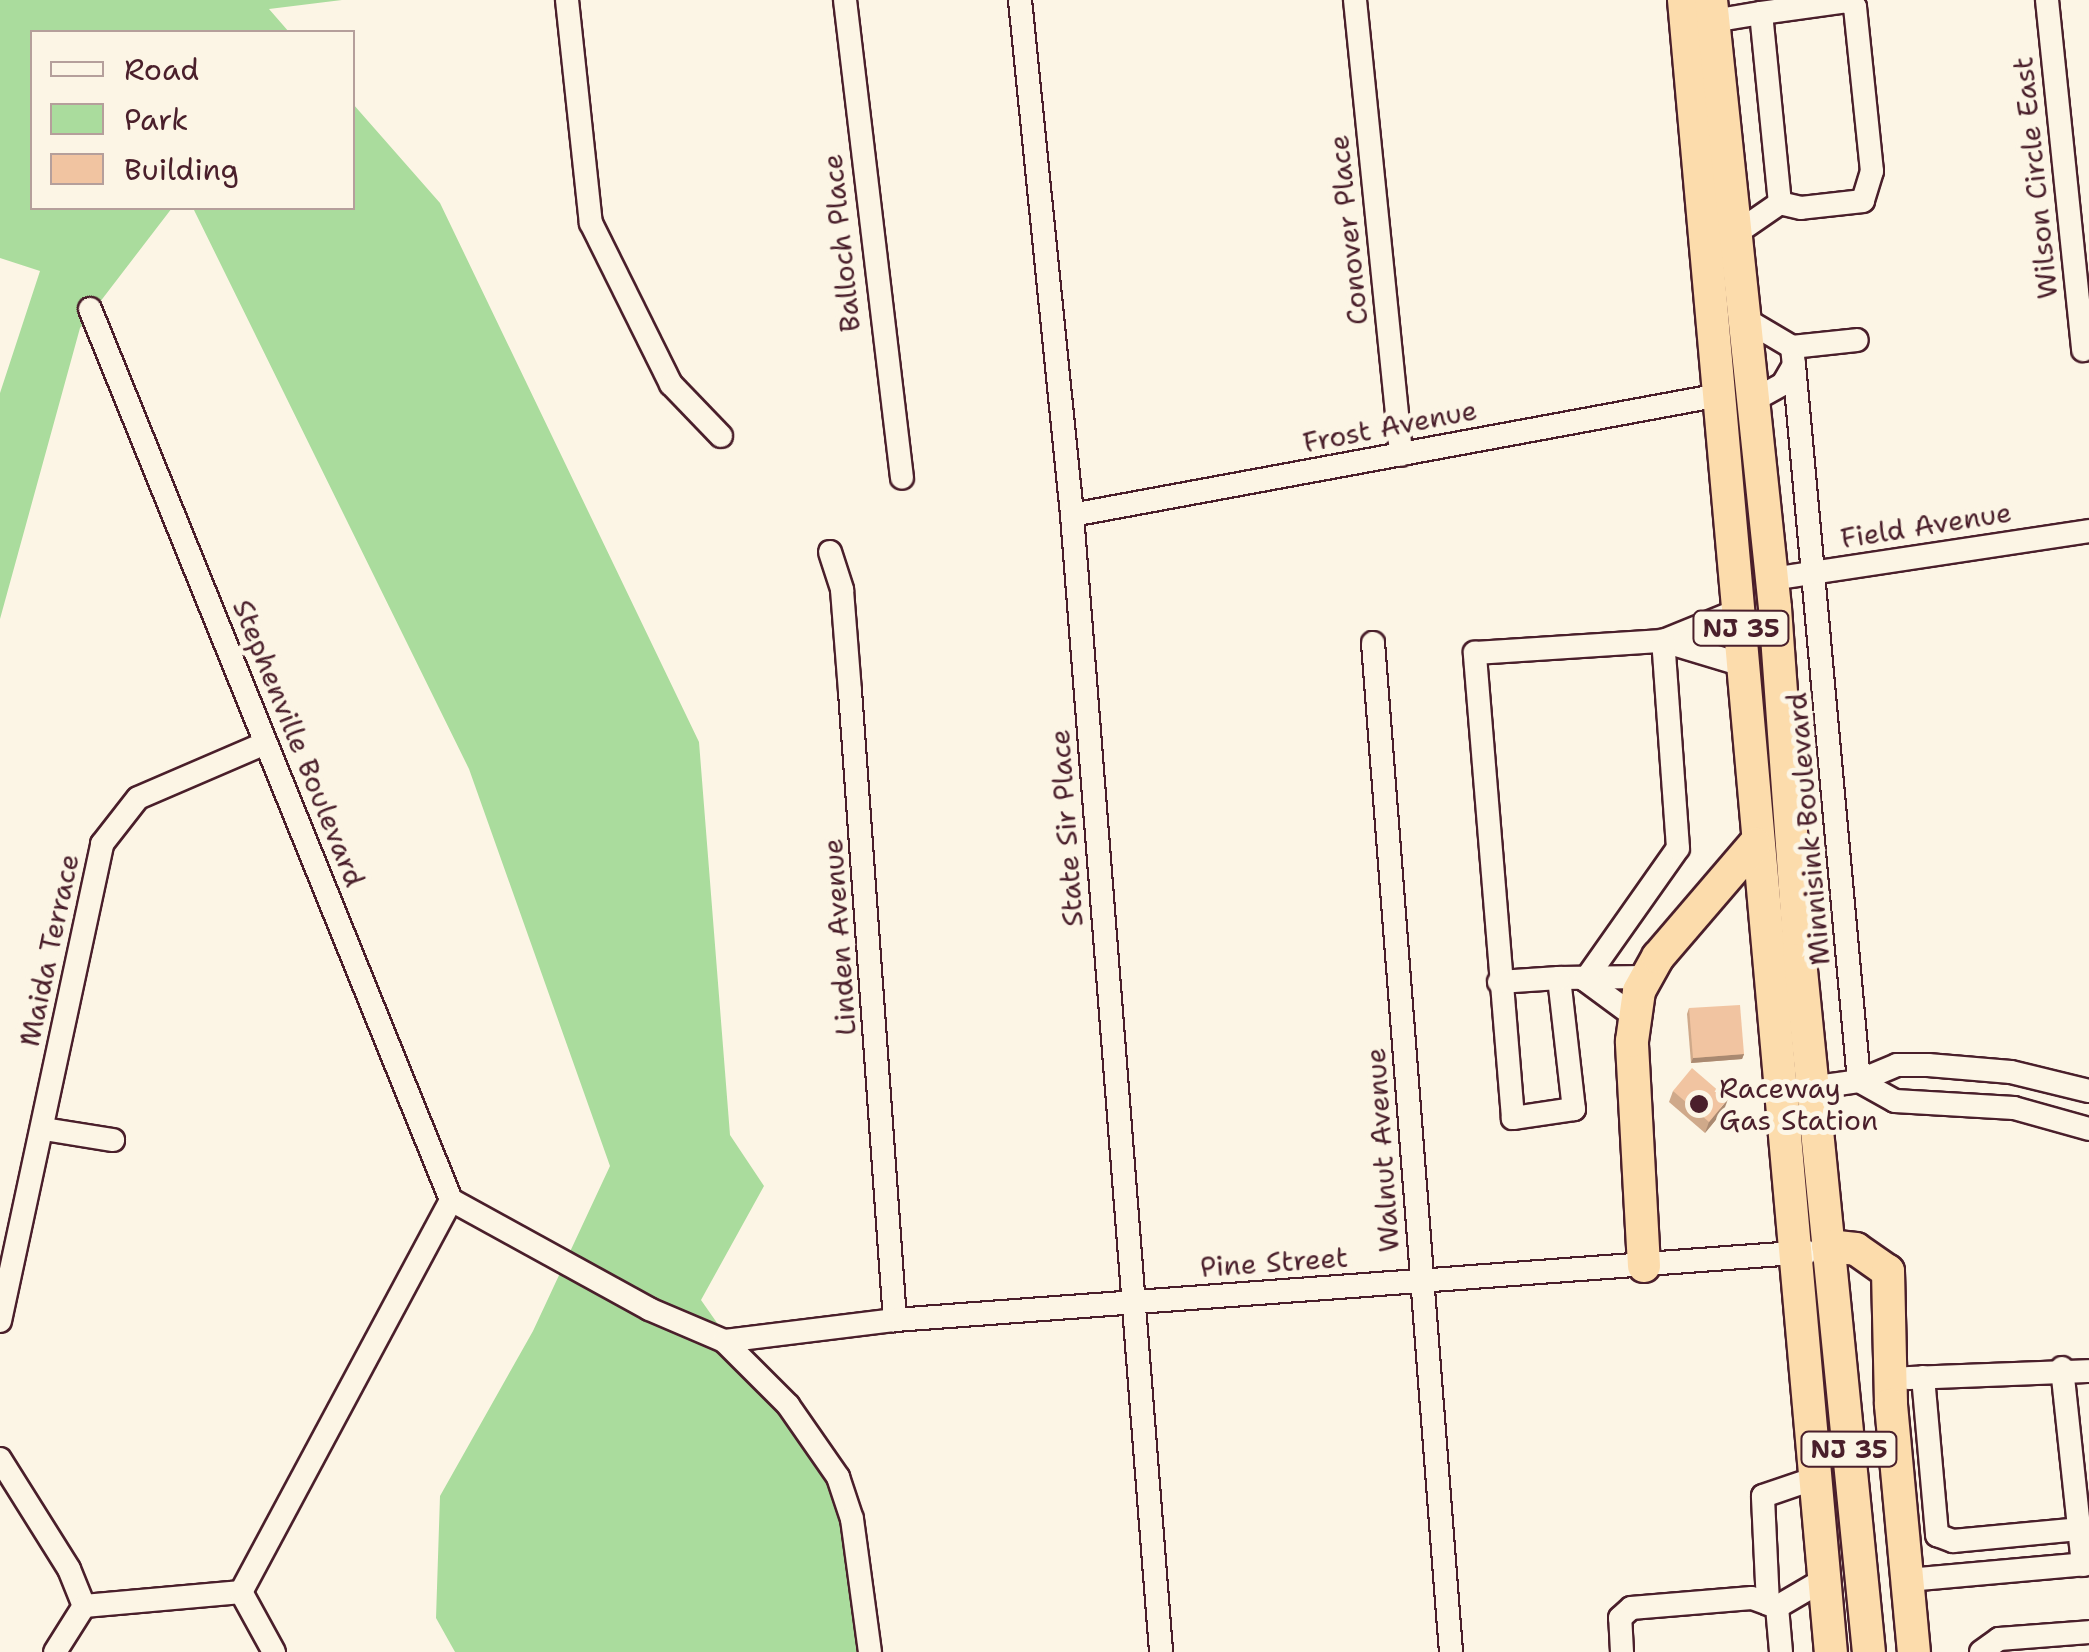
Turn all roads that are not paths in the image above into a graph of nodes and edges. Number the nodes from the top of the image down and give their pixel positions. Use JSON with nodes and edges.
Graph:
{"nodes":[{"id":1,"x":567,"y":0,"type":"edge"},
{"id":2,"x":845,"y":0,"type":"edge"},
{"id":3,"x":1020,"y":0,"type":"edge"},
{"id":4,"x":1355,"y":0,"type":"edge"},
{"id":5,"x":1684,"y":0,"type":"edge"},
{"id":6,"x":2048,"y":0,"type":"edge"},
{"id":7,"x":1712,"y":11,"type":"edge"},
{"id":8,"x":1760,"y":13,"type":"junction"},
{"id":9,"x":2064,"y":148,"type":"junction"},
{"id":10,"x":2089,"y":164,"type":"edge"},
{"id":11,"x":1780,"y":204,"type":"junction"},
{"id":12,"x":1734,"y":234,"type":"junction"},
{"id":13,"x":90,"y":309,"type":"dead end"},
{"id":14,"x":1743,"y":318,"type":"junction"},
{"id":15,"x":1857,"y":340,"type":"dead end"},
{"id":16,"x":2083,"y":350,"type":"dead end"},
{"id":17,"x":1793,"y":356,"type":"junction"},
{"id":18,"x":1736,"y":398,"type":"junction"},
{"id":19,"x":722,"y":436,"type":"dead end"},
{"id":20,"x":1401,"y":455,"type":"junction"},
{"id":21,"x":902,"y":478,"type":"dead end"},
{"id":22,"x":1072,"y":514,"type":"junction"},
{"id":23,"x":2089,"y":531,"type":"edge"},
{"id":24,"x":830,"y":552,"type":"dead end"},
{"id":25,"x":1816,"y":572,"type":"junction"},
{"id":26,"x":1772,"y":579,"type":"junction"},
{"id":27,"x":1739,"y":610,"type":"junction"},
{"id":28,"x":1664,"y":641,"type":"junction"},
{"id":29,"x":1372,"y":643,"type":"dead end"},
{"id":30,"x":1743,"y":665,"type":"junction"},
{"id":31,"x":266,"y":743,"type":"junction"},
{"id":32,"x":1755,"y":844,"type":"junction"},
{"id":33,"x":1647,"y":977,"type":"junction"},
{"id":34,"x":1559,"y":978,"type":"junction"},
{"id":35,"x":1585,"y":980,"type":"junction"},
{"id":36,"x":1500,"y":982,"type":"junction"},
{"id":37,"x":1634,"y":1016,"type":"junction"},
{"id":38,"x":1859,"y":1081,"type":"junction"},
{"id":39,"x":1817,"y":1087,"type":"junction"},
{"id":40,"x":2089,"y":1091,"type":"edge"},
{"id":41,"x":44,"y":1129,"type":"junction"},
{"id":42,"x":2089,"y":1129,"type":"edge"},
{"id":43,"x":113,"y":1140,"type":"dead end"},
{"id":44,"x":452,"y":1200,"type":"junction"},
{"id":45,"x":1828,"y":1246,"type":"junction"},
{"id":46,"x":1793,"y":1256,"type":"junction"},
{"id":47,"x":1644,"y":1266,"type":"junction"},
{"id":48,"x":1422,"y":1281,"type":"junction"},
{"id":49,"x":1134,"y":1302,"type":"junction"},
{"id":50,"x":895,"y":1320,"type":"junction"},
{"id":51,"x":0,"y":1321,"type":"edge"},
{"id":52,"x":724,"y":1341,"type":"junction"},
{"id":53,"x":2062,"y":1368,"type":"junction"},
{"id":54,"x":2089,"y":1371,"type":"edge"},
{"id":55,"x":1923,"y":1377,"type":"junction"},
{"id":56,"x":1890,"y":1380,"type":"junction"},
{"id":57,"x":0,"y":1459,"type":"edge"},
{"id":58,"x":1813,"y":1478,"type":"junction"},
{"id":59,"x":2081,"y":1529,"type":"junction"},
{"id":60,"x":2086,"y":1564,"type":"edge"},
{"id":61,"x":1823,"y":1580,"type":"junction"},
{"id":62,"x":1908,"y":1580,"type":"junction"},
{"id":63,"x":241,"y":1592,"type":"junction"},
{"id":64,"x":84,"y":1606,"type":"junction"},
{"id":65,"x":1773,"y":1606,"type":"junction"},
{"id":66,"x":2089,"y":1632,"type":"edge"},
{"id":67,"x":55,"y":1652,"type":"edge"},
{"id":68,"x":274,"y":1652,"type":"edge"},
{"id":69,"x":870,"y":1652,"type":"edge"},
{"id":70,"x":1161,"y":1652,"type":"edge"},
{"id":71,"x":1451,"y":1652,"type":"edge"},
{"id":72,"x":1622,"y":1652,"type":"edge"},
{"id":73,"x":1781,"y":1652,"type":"edge"},
{"id":74,"x":1831,"y":1652,"type":"edge"},
{"id":75,"x":1868,"y":1652,"type":"edge"},
{"id":76,"x":1914,"y":1652,"type":"edge"},
{"id":77,"x":1980,"y":1652,"type":"edge"}],
"edges":[{"from":1,"to":19,"type":"street"},
{"from":2,"to":21,"type":"street","name":"Balloch Place"},
{"from":3,"to":22,"type":"street","name":"State Sir Place"},
{"from":4,"to":20,"type":"street","name":"Conover Place"},
{"from":5,"to":18,"type":"highway","number":"NJ 35"},
{"from":6,"to":9,"type":"street","name":"Wilson Circle East"},
{"from":7,"to":8,"type":"street"},
{"from":7,"to":12,"type":"highway","number":"NJ 35"},
{"from":8,"to":11,"type":"street"},
{"from":8,"to":11,"type":"street"},
{"from":9,"to":10,"type":"street"},
{"from":9,"to":16,"type":"street","name":"Wilson Circle East"},
{"from":11,"to":12,"type":"street"},
{"from":12,"to":14,"type":"highway","number":"NJ 35"},
{"from":13,"to":31,"type":"street","name":"Stephenville Boulevard"},
{"from":14,"to":17,"type":"street"},
{"from":14,"to":18,"type":"highway","number":"NJ 35"},
{"from":15,"to":17,"type":"street"},
{"from":17,"to":18,"type":"street"},
{"from":17,"to":25,"type":"street","name":"Minnisink Boulevard"},
{"from":18,"to":20,"type":"street","name":"Frost Avenue"},
{"from":18,"to":26,"type":"highway","number":"NJ 35"},
{"from":18,"to":27,"type":"highway","number":"NJ 35"},
{"from":20,"to":22,"type":"street","name":"Frost Avenue"},
{"from":22,"to":49,"type":"street","name":"State Sir Place"},
{"from":23,"to":25,"type":"street","name":"Field Avenue"},
{"from":24,"to":50,"type":"street","name":"Linden Avenue"},
{"from":25,"to":26,"type":"street","name":"Field Avenue"},
{"from":25,"to":38,"type":"street","name":"Minnisink Boulevard"},
{"from":26,"to":39,"type":"highway","number":"NJ 35"},
{"from":27,"to":28,"type":"street"},
{"from":27,"to":30,"type":"highway","number":"NJ 35"},
{"from":28,"to":30,"type":"street"},
{"from":28,"to":35,"type":"street"},
{"from":28,"to":36,"type":"street"},
{"from":29,"to":48,"type":"street","name":"Walnut Avenue"},
{"from":30,"to":32,"type":"highway","number":"NJ 35"},
{"from":31,"to":41,"type":"street","name":"Maida Terrace"},
{"from":31,"to":44,"type":"street","name":"Stephenville Boulevard"},
{"from":32,"to":33,"type":"highway"},
{"from":32,"to":46,"type":"highway","number":"NJ 35"},
{"from":33,"to":35,"type":"street"},
{"from":33,"to":37,"type":"highway"},
{"from":34,"to":35,"type":"street"},
{"from":34,"to":36,"type":"street"},
{"from":34,"to":36,"type":"street"},
{"from":35,"to":37,"type":"street"},
{"from":37,"to":47,"type":"highway"},
{"from":38,"to":39,"type":"street"},
{"from":38,"to":40,"type":"street"},
{"from":38,"to":42,"type":"street"},
{"from":39,"to":45,"type":"highway","number":"NJ 35"},
{"from":41,"to":43,"type":"street"},
{"from":41,"to":51,"type":"street","name":"Maida Terrace"},
{"from":44,"to":52,"type":"street"},
{"from":44,"to":63,"type":"street"},
{"from":45,"to":46,"type":"street","name":"Pine Street"},
{"from":45,"to":56,"type":"highway"},
{"from":45,"to":75,"type":"highway","number":"NJ 35"},
{"from":46,"to":47,"type":"street","name":"Pine Street"},
{"from":46,"to":58,"type":"highway","number":"NJ 35"},
{"from":47,"to":48,"type":"street","name":"Pine Street"},
{"from":48,"to":49,"type":"street","name":"Pine Street"},
{"from":48,"to":71,"type":"street","name":"Walnut Avenue"},
{"from":49,"to":50,"type":"street","name":"Pine Street"},
{"from":49,"to":70,"type":"street","name":"State Sir Place"},
{"from":50,"to":52,"type":"street","name":"Pine Street"},
{"from":52,"to":69,"type":"street"},
{"from":53,"to":54,"type":"street"},
{"from":53,"to":55,"type":"street"},
{"from":53,"to":59,"type":"street"},
{"from":55,"to":56,"type":"street"},
{"from":55,"to":59,"type":"street"},
{"from":56,"to":62,"type":"highway"},
{"from":57,"to":64,"type":"street"},
{"from":58,"to":61,"type":"highway","number":"NJ 35"},
{"from":58,"to":65,"type":"street"},
{"from":59,"to":60,"type":"street"},
{"from":60,"to":62,"type":"street"},
{"from":61,"to":65,"type":"street"},
{"from":61,"to":74,"type":"highway","number":"NJ 35"},
{"from":62,"to":76,"type":"highway"},
{"from":63,"to":64,"type":"street"},
{"from":63,"to":68,"type":"street"},
{"from":64,"to":67,"type":"street"},
{"from":65,"to":72,"type":"street"},
{"from":65,"to":73,"type":"street"},
{"from":66,"to":77,"type":"street"}]}
